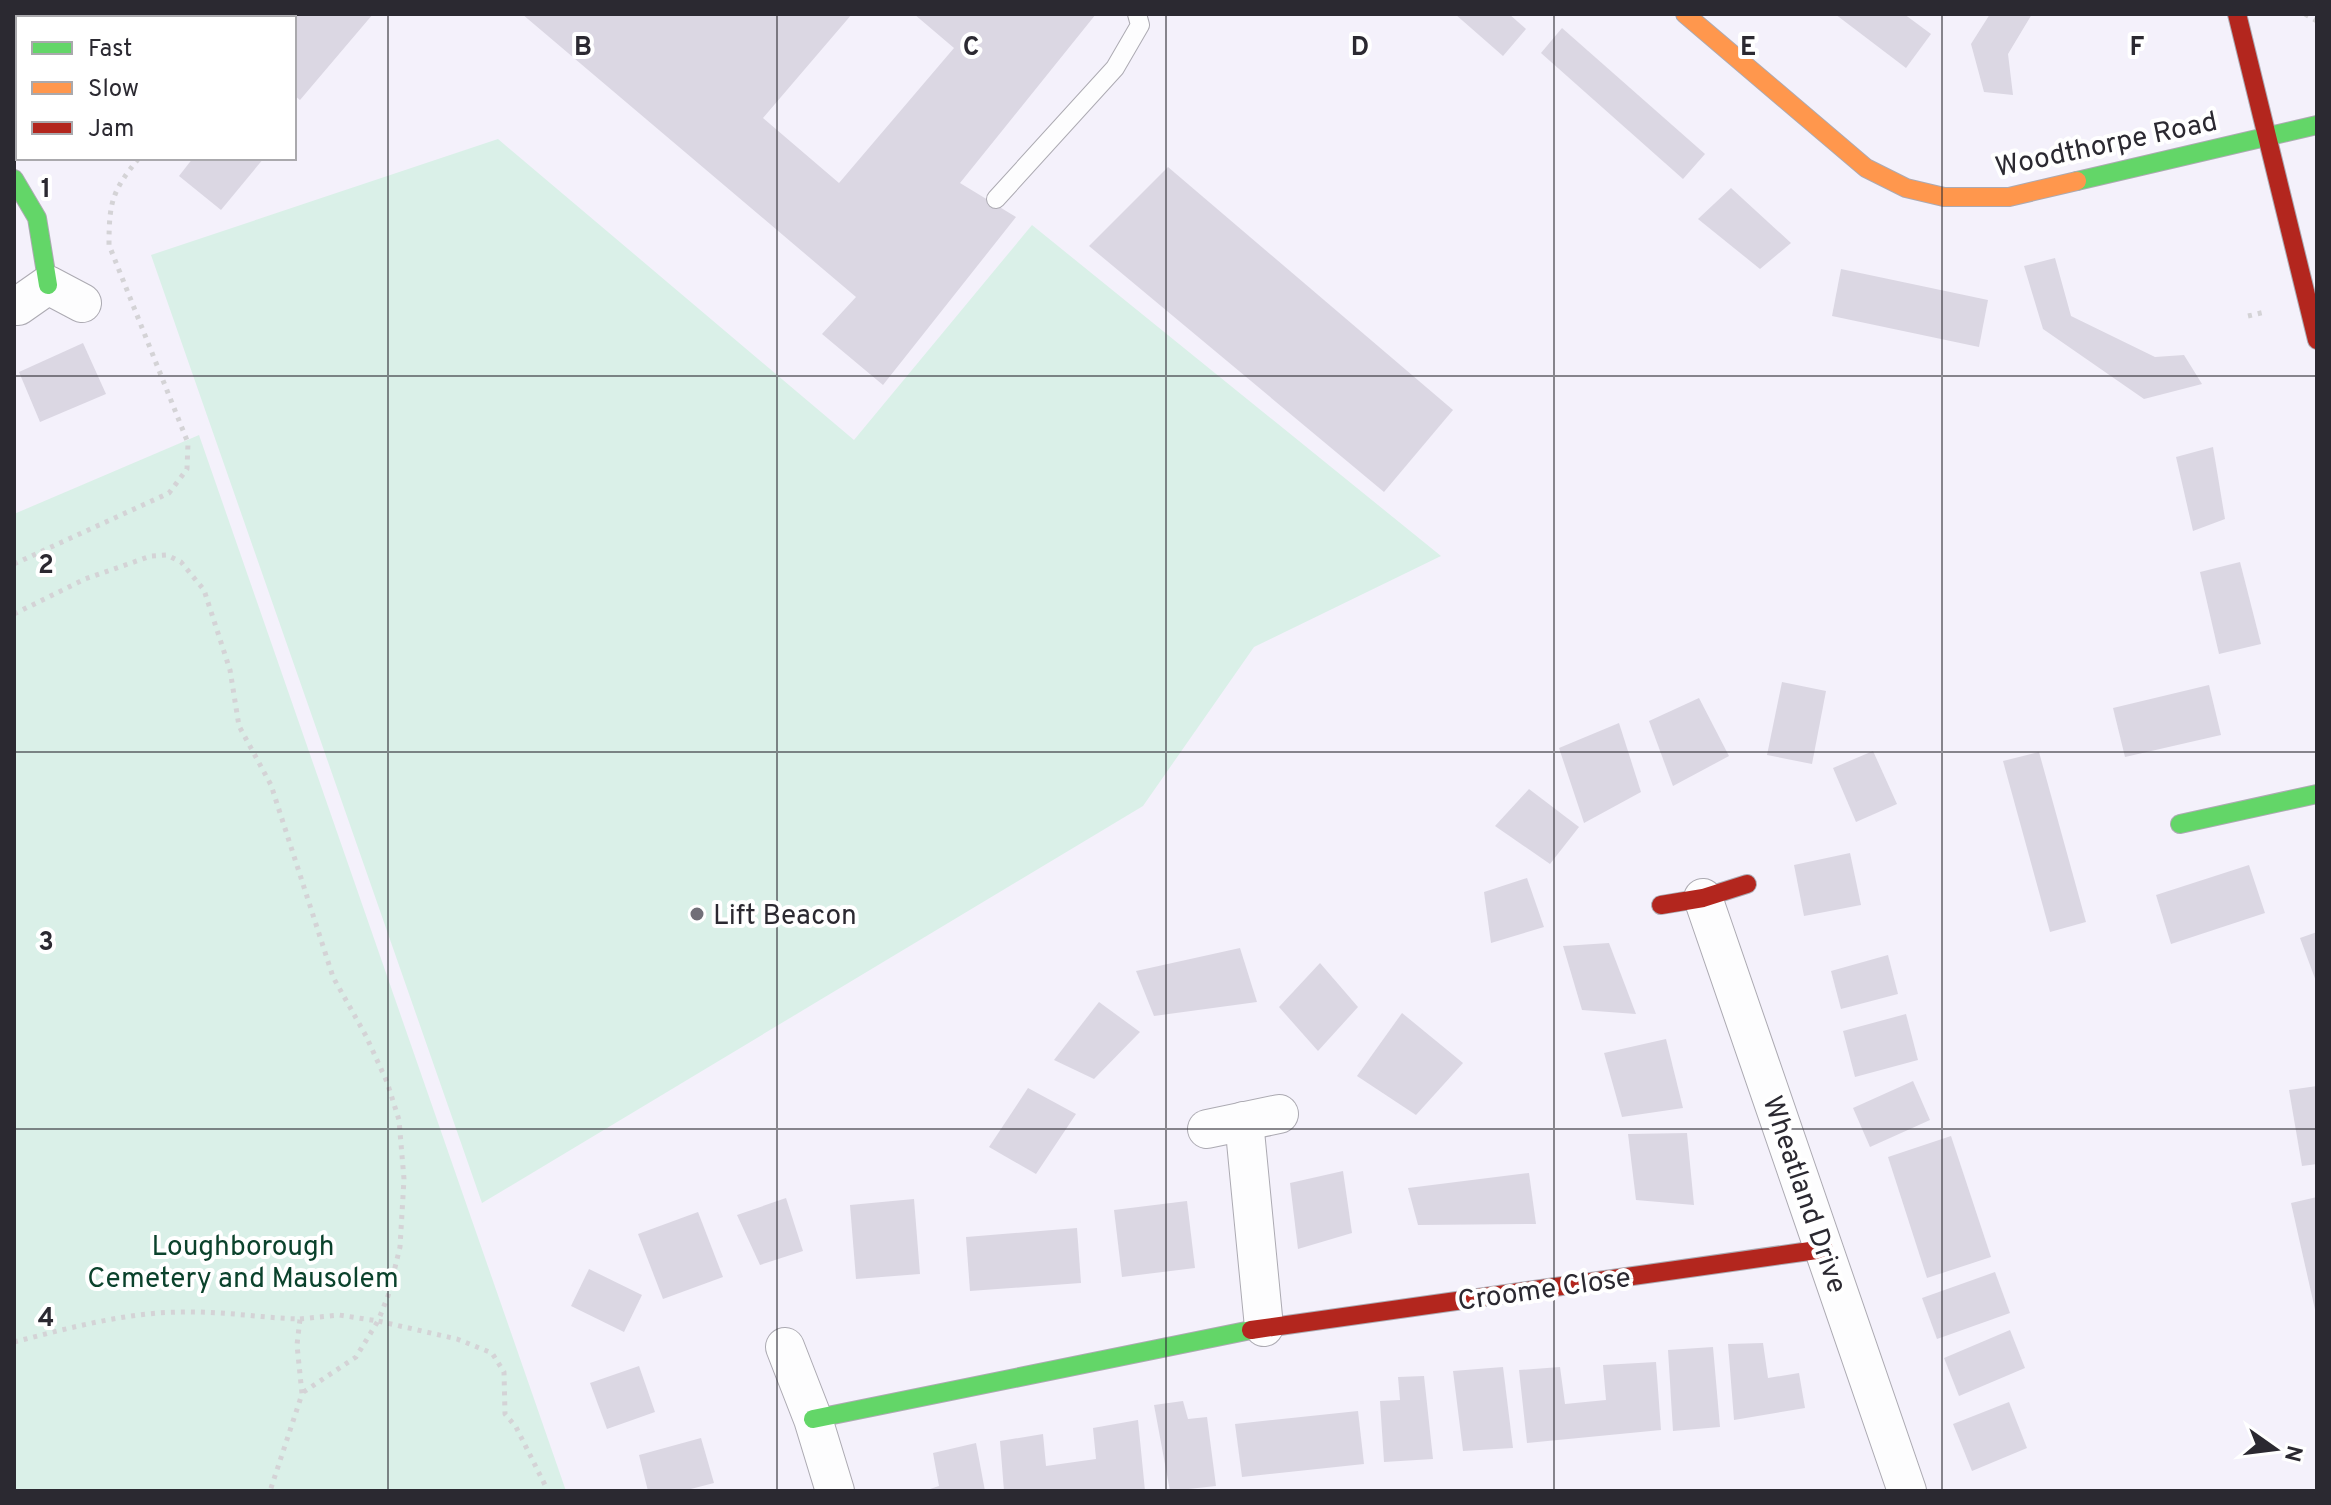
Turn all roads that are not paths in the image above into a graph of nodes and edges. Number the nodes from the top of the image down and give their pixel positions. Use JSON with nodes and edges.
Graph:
{"nodes":[{"id":1,"x":1137,"y":14,"type":"edge"},
{"id":2,"x":1685,"y":14,"type":"edge"},
{"id":3,"x":2237,"y":14,"type":"edge"},
{"id":4,"x":2317,"y":125,"type":"edge"},
{"id":5,"x":2265,"y":136,"type":"junction"},
{"id":6,"x":14,"y":179,"type":"edge"},
{"id":7,"x":996,"y":199,"type":"dead end"},
{"id":8,"x":33,"y":296,"type":"joint"},
{"id":9,"x":82,"y":303,"type":"dead end"},
{"id":10,"x":2317,"y":340,"type":"edge"},
{"id":11,"x":2317,"y":794,"type":"edge"},
{"id":12,"x":2180,"y":824,"type":"dead end"},
{"id":13,"x":1747,"y":884,"type":"dead end"},
{"id":14,"x":1703,"y":898,"type":"junction"},
{"id":15,"x":1661,"y":905,"type":"dead end"},
{"id":16,"x":1207,"y":1129,"type":"dead end"},
{"id":17,"x":1824,"y":1249,"type":"junction"},
{"id":18,"x":1264,"y":1327,"type":"junction"},
{"id":19,"x":785,"y":1347,"type":"dead end"},
{"id":20,"x":813,"y":1419,"type":"junction"},
{"id":21,"x":835,"y":1491,"type":"edge"},
{"id":22,"x":1907,"y":1491,"type":"edge"}],
"edges":[{"from":1,"to":7,"type":"lane"},
{"from":2,"to":5,"type":"street","name":"Woodthorpe Road"},
{"from":3,"to":5,"type":"street"},
{"from":4,"to":5,"type":"street","name":"Woodthorpe Road"},
{"from":5,"to":10,"type":"street"},
{"from":6,"to":8,"type":"street"},
{"from":8,"to":9,"type":"street"},
{"from":11,"to":12,"type":"street"},
{"from":13,"to":14,"type":"street"},
{"from":14,"to":15,"type":"street"},
{"from":14,"to":17,"type":"street","name":"Wheatland Drive"},
{"from":16,"to":18,"type":"street"},
{"from":17,"to":18,"type":"street","name":"Croome Close"},
{"from":17,"to":22,"type":"street","name":"Wheatland Drive"},
{"from":18,"to":20,"type":"street","name":"Croome Close"},
{"from":19,"to":20,"type":"street"},
{"from":20,"to":21,"type":"street"}]}
